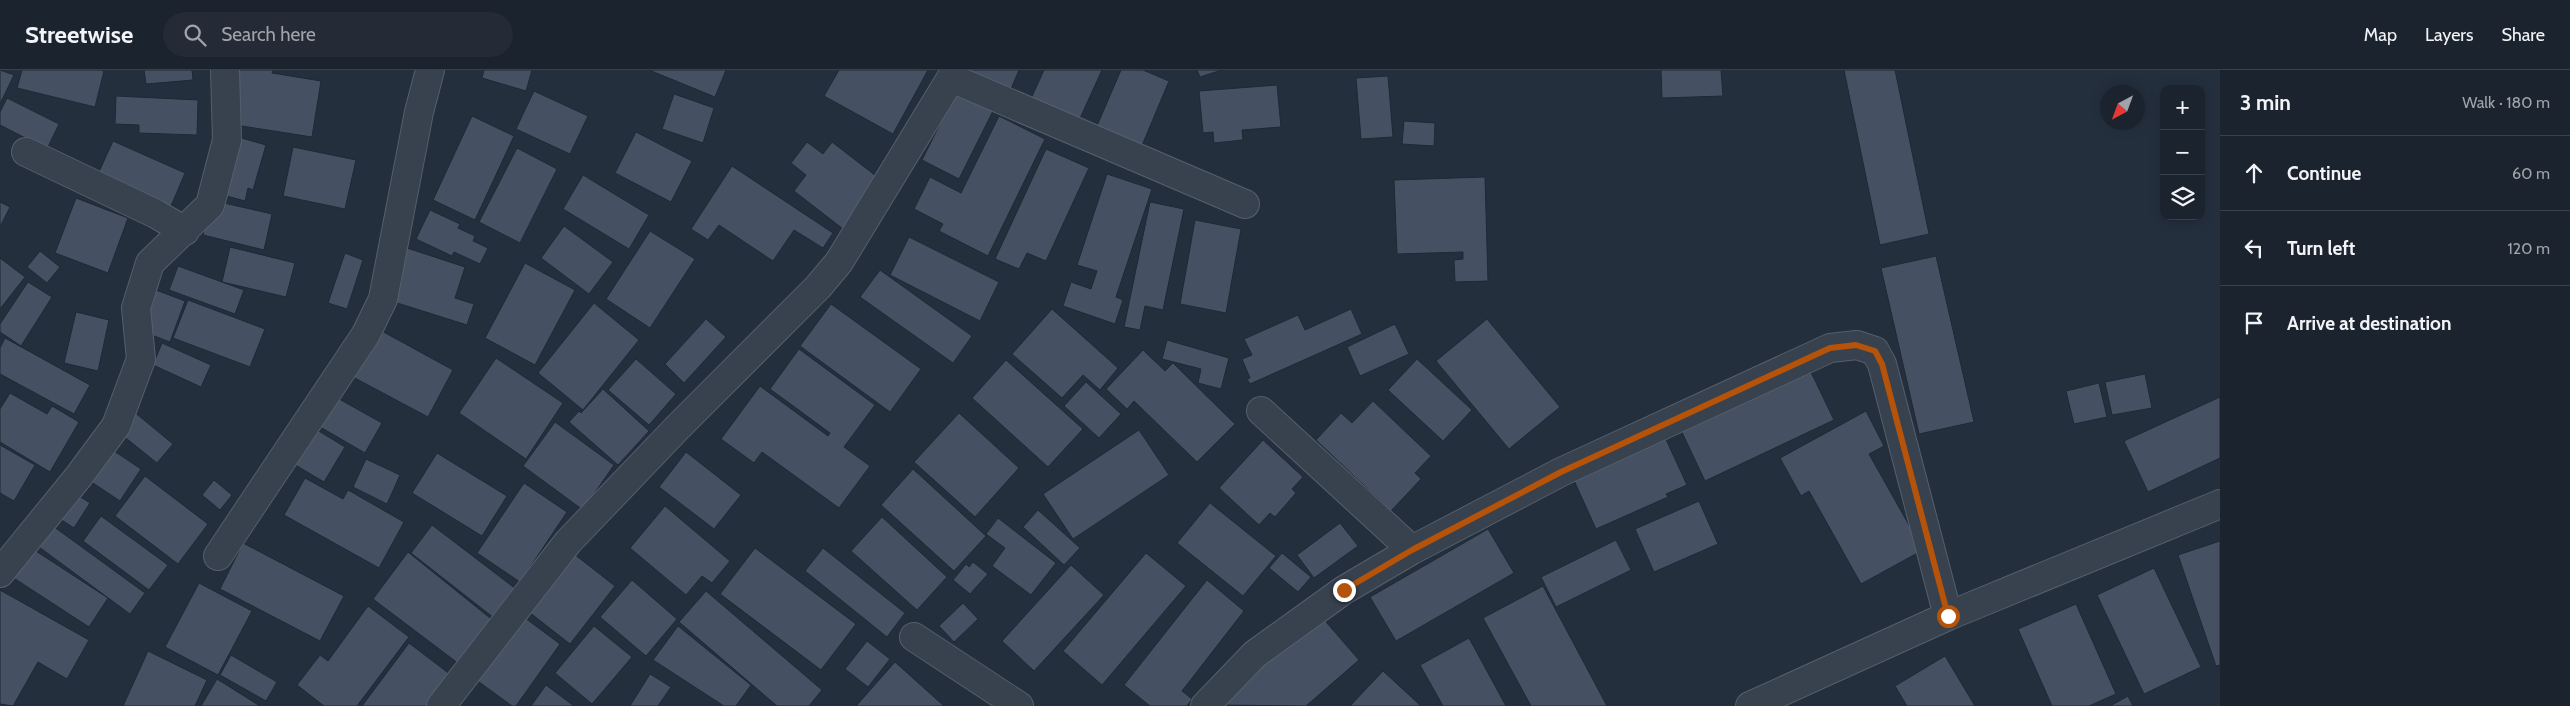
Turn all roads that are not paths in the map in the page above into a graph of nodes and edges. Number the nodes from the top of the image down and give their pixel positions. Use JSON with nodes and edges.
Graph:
{"nodes":[{"id":1,"x":225,"y":70,"type":"edge"},
{"id":2,"x":430,"y":70,"type":"edge"},
{"id":3,"x":26,"y":152,"type":"dead end"},
{"id":4,"x":1245,"y":204,"type":"dead end"},
{"id":5,"x":185,"y":231,"type":"junction"},
{"id":6,"x":1262,"y":411,"type":"dead end"},
{"id":7,"x":2220,"y":504,"type":"edge"},
{"id":8,"x":1412,"y":550,"type":"junction"},
{"id":9,"x":218,"y":556,"type":"dead end"},
{"id":10,"x":1,"y":570,"type":"edge"},
{"id":11,"x":1948,"y":616,"type":"junction"},
{"id":12,"x":914,"y":636,"type":"dead end"},
{"id":13,"x":441,"y":706,"type":"edge"},
{"id":14,"x":1019,"y":706,"type":"edge"},
{"id":15,"x":1205,"y":706,"type":"edge"},
{"id":16,"x":1750,"y":706,"type":"edge"}],
"edges":[{"from":1,"to":5,"type":"street"},
{"from":2,"to":9,"type":"street"},
{"from":3,"to":5,"type":"street"},
{"from":4,"to":13,"type":"street"},
{"from":5,"to":10,"type":"street"},
{"from":6,"to":8,"type":"street"},
{"from":7,"to":11,"type":"street"},
{"from":8,"to":11,"type":"street"},
{"from":8,"to":15,"type":"street"},
{"from":11,"to":16,"type":"street"},
{"from":12,"to":14,"type":"street"}]}
